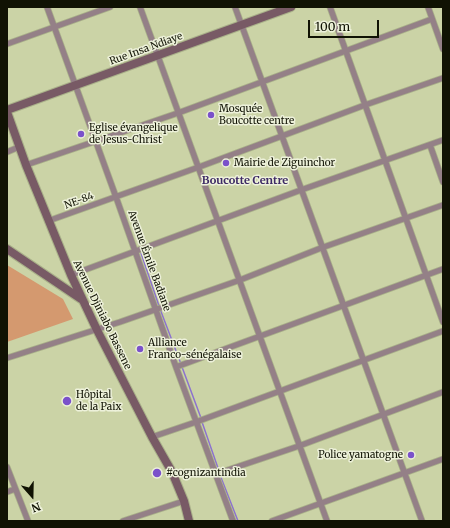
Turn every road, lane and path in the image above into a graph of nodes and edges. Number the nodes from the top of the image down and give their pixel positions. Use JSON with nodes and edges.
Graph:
{"nodes":[{"id":1,"x":47,"y":7,"type":"edge"},
{"id":2,"x":110,"y":7,"type":"edge"},
{"id":3,"x":140,"y":7,"type":"edge"},
{"id":4,"x":235,"y":7,"type":"edge"},
{"id":5,"x":291,"y":7,"type":"edge"},
{"id":6,"x":330,"y":7,"type":"edge"},
{"id":7,"x":428,"y":7,"type":"edge"},
{"id":8,"x":432,"y":19,"type":"junction"},
{"id":9,"x":241,"y":25,"type":"junction"},
{"id":10,"x":54,"y":27,"type":"junction"},
{"id":11,"x":440,"y":32,"type":"edge"},
{"id":12,"x":7,"y":44,"type":"edge"},
{"id":13,"x":443,"y":49,"type":"edge"},
{"id":14,"x":345,"y":51,"type":"junction"},
{"id":15,"x":157,"y":56,"type":"junction"},
{"id":16,"x":443,"y":78,"type":"edge"},
{"id":17,"x":261,"y":82,"type":"junction"},
{"id":18,"x":76,"y":85,"type":"junction"},
{"id":19,"x":365,"y":105,"type":"junction"},
{"id":20,"x":7,"y":111,"type":"edge"},
{"id":21,"x":178,"y":113,"type":"junction"},
{"id":22,"x":282,"y":137,"type":"junction"},
{"id":23,"x":443,"y":140,"type":"edge"},
{"id":24,"x":96,"y":142,"type":"junction"},
{"id":25,"x":430,"y":145,"type":"junction"},
{"id":26,"x":19,"y":147,"type":"junction"},
{"id":27,"x":7,"y":152,"type":"edge"},
{"id":28,"x":385,"y":161,"type":"junction"},
{"id":29,"x":26,"y":165,"type":"junction"},
{"id":30,"x":199,"y":167,"type":"junction"},
{"id":31,"x":443,"y":182,"type":"edge"},
{"id":32,"x":301,"y":190,"type":"junction"},
{"id":33,"x":116,"y":197,"type":"junction"},
{"id":34,"x":443,"y":205,"type":"edge"},
{"id":35,"x":406,"y":218,"type":"junction"},
{"id":36,"x":48,"y":221,"type":"junction"},
{"id":37,"x":218,"y":222,"type":"junction"},
{"id":38,"x":322,"y":248,"type":"junction"},
{"id":39,"x":7,"y":249,"type":"edge"},
{"id":40,"x":136,"y":250,"type":"junction"},
{"id":41,"x":443,"y":269,"type":"edge"},
{"id":42,"x":71,"y":275,"type":"junction"},
{"id":43,"x":426,"y":275,"type":"junction"},
{"id":44,"x":240,"y":280,"type":"junction"},
{"id":45,"x":81,"y":299,"type":"junction"},
{"id":46,"x":343,"y":306,"type":"junction"},
{"id":47,"x":157,"y":309,"type":"junction"},
{"id":48,"x":443,"y":322,"type":"edge"},
{"id":49,"x":97,"y":330,"type":"junction"},
{"id":50,"x":443,"y":331,"type":"edge"},
{"id":51,"x":260,"y":337,"type":"junction"},
{"id":52,"x":7,"y":358,"type":"edge"},
{"id":53,"x":363,"y":360,"type":"junction"},
{"id":54,"x":176,"y":367,"type":"junction"},
{"id":55,"x":280,"y":391,"type":"junction"},
{"id":56,"x":443,"y":392,"type":"edge"},
{"id":57,"x":382,"y":414,"type":"junction"},
{"id":58,"x":196,"y":422,"type":"junction"},
{"id":59,"x":152,"y":437,"type":"junction"},
{"id":60,"x":299,"y":446,"type":"junction"},
{"id":61,"x":443,"y":459,"type":"edge"},
{"id":62,"x":7,"y":467,"type":"edge"},
{"id":63,"x":216,"y":474,"type":"junction"},
{"id":64,"x":404,"y":474,"type":"junction"},
{"id":65,"x":15,"y":489,"type":"junction"},
{"id":66,"x":7,"y":492,"type":"edge"},
{"id":67,"x":184,"y":501,"type":"junction"},
{"id":68,"x":321,"y":504,"type":"junction"},
{"id":69,"x":28,"y":521,"type":"edge"},
{"id":70,"x":123,"y":521,"type":"edge"},
{"id":71,"x":189,"y":521,"type":"edge"},
{"id":72,"x":233,"y":521,"type":"edge"},
{"id":73,"x":272,"y":521,"type":"edge"},
{"id":74,"x":327,"y":521,"type":"edge"},
{"id":75,"x":422,"y":521,"type":"edge"}],
"edges":[{"from":1,"to":10,"type":"street","name":"Avenue Émile Badiane"},
{"from":2,"to":10,"type":"street"},
{"from":3,"to":15,"type":"street"},
{"from":4,"to":9,"type":"street"},
{"from":5,"to":9,"type":"main road","name":"Rue Insa Ndiaye"},
{"from":6,"to":14,"type":"street"},
{"from":7,"to":8,"type":"street"},
{"from":8,"to":11,"type":"street"},
{"from":8,"to":14,"type":"street"},
{"from":9,"to":15,"type":"main road","name":"Rue Insa Ndiaye"},
{"from":9,"to":17,"type":"street"},
{"from":10,"to":12,"type":"street"},
{"from":10,"to":18,"type":"street","name":"Avenue Émile Badiane"},
{"from":11,"to":13,"type":"street"},
{"from":14,"to":17,"type":"street"},
{"from":14,"to":19,"type":"street"},
{"from":15,"to":18,"type":"main road","name":"Rue Insa Ndiaye"},
{"from":15,"to":21,"type":"street"},
{"from":16,"to":19,"type":"street","name":"NE-84"},
{"from":17,"to":21,"type":"street"},
{"from":17,"to":22,"type":"street"},
{"from":18,"to":20,"type":"main road","name":"Rue Insa Ndiaye"},
{"from":18,"to":24,"type":"street","name":"Avenue Émile Badiane"},
{"from":19,"to":22,"type":"street","name":"NE-84"},
{"from":19,"to":28,"type":"street"},
{"from":20,"to":26,"type":"main road","name":"Avenue Djiniabo Bassene"},
{"from":21,"to":24,"type":"street"},
{"from":21,"to":30,"type":"street"},
{"from":22,"to":30,"type":"street","name":"NE-84"},
{"from":22,"to":32,"type":"street"},
{"from":23,"to":25,"type":"street"},
{"from":24,"to":29,"type":"street"},
{"from":24,"to":33,"type":"street","name":"Avenue Émile Badiane"},
{"from":25,"to":28,"type":"street"},
{"from":25,"to":31,"type":"street"},
{"from":26,"to":27,"type":"street"},
{"from":26,"to":29,"type":"main road","name":"Avenue Djiniabo Bassene"},
{"from":28,"to":32,"type":"street"},
{"from":28,"to":35,"type":"street"},
{"from":29,"to":36,"type":"main road","name":"Avenue Djiniabo Bassene"},
{"from":30,"to":33,"type":"street","name":"NE-84"},
{"from":30,"to":37,"type":"street"},
{"from":32,"to":37,"type":"street"},
{"from":32,"to":38,"type":"street"},
{"from":33,"to":36,"type":"street","name":"NE-84"},
{"from":33,"to":40,"type":"street","name":"Avenue Émile Badiane"},
{"from":34,"to":35,"type":"street"},
{"from":35,"to":38,"type":"street"},
{"from":35,"to":43,"type":"street"},
{"from":36,"to":42,"type":"main road","name":"Avenue Djiniabo Bassene"},
{"from":37,"to":40,"type":"street"},
{"from":37,"to":44,"type":"street"},
{"from":38,"to":44,"type":"street"},
{"from":38,"to":46,"type":"street"},
{"from":39,"to":45,"type":"main road"},
{"from":40,"to":42,"type":"street"},
{"from":40,"to":47,"type":"street","name":"Avenue Émile Badiane"},
{"from":41,"to":43,"type":"street"},
{"from":42,"to":45,"type":"main road","name":"Avenue Djiniabo Bassene"},
{"from":43,"to":46,"type":"street"},
{"from":43,"to":48,"type":"street"},
{"from":44,"to":47,"type":"street"},
{"from":44,"to":51,"type":"street"},
{"from":45,"to":49,"type":"main road","name":"Avenue Djiniabo Bassene"},
{"from":46,"to":51,"type":"street"},
{"from":46,"to":53,"type":"street"},
{"from":47,"to":49,"type":"street"},
{"from":47,"to":54,"type":"street","name":"Avenue Émile Badiane"},
{"from":49,"to":52,"type":"street"},
{"from":49,"to":59,"type":"main road","name":"Avenue Djiniabo Bassene"},
{"from":50,"to":53,"type":"street"},
{"from":51,"to":54,"type":"street"},
{"from":51,"to":55,"type":"street"},
{"from":53,"to":55,"type":"street"},
{"from":53,"to":57,"type":"street"},
{"from":54,"to":58,"type":"street","name":"Avenue Émile Badiane"},
{"from":55,"to":58,"type":"street"},
{"from":55,"to":60,"type":"street"},
{"from":56,"to":57,"type":"street"},
{"from":57,"to":60,"type":"street"},
{"from":57,"to":64,"type":"street"},
{"from":58,"to":59,"type":"street"},
{"from":58,"to":63,"type":"street","name":"Avenue Émile Badiane"},
{"from":59,"to":67,"type":"main road","name":"Avenue Djiniabo Bassene"},
{"from":60,"to":63,"type":"street"},
{"from":60,"to":68,"type":"street"},
{"from":61,"to":64,"type":"street"},
{"from":62,"to":65,"type":"street"},
{"from":63,"to":72,"type":"street","name":"Avenue Émile Badiane"},
{"from":64,"to":68,"type":"street"},
{"from":64,"to":75,"type":"street"},
{"from":65,"to":66,"type":"street"},
{"from":65,"to":69,"type":"street"},
{"from":67,"to":70,"type":"street"},
{"from":67,"to":71,"type":"main road","name":"Avenue Djiniabo Bassene"},
{"from":68,"to":73,"type":"street"},
{"from":68,"to":74,"type":"street"}]}
